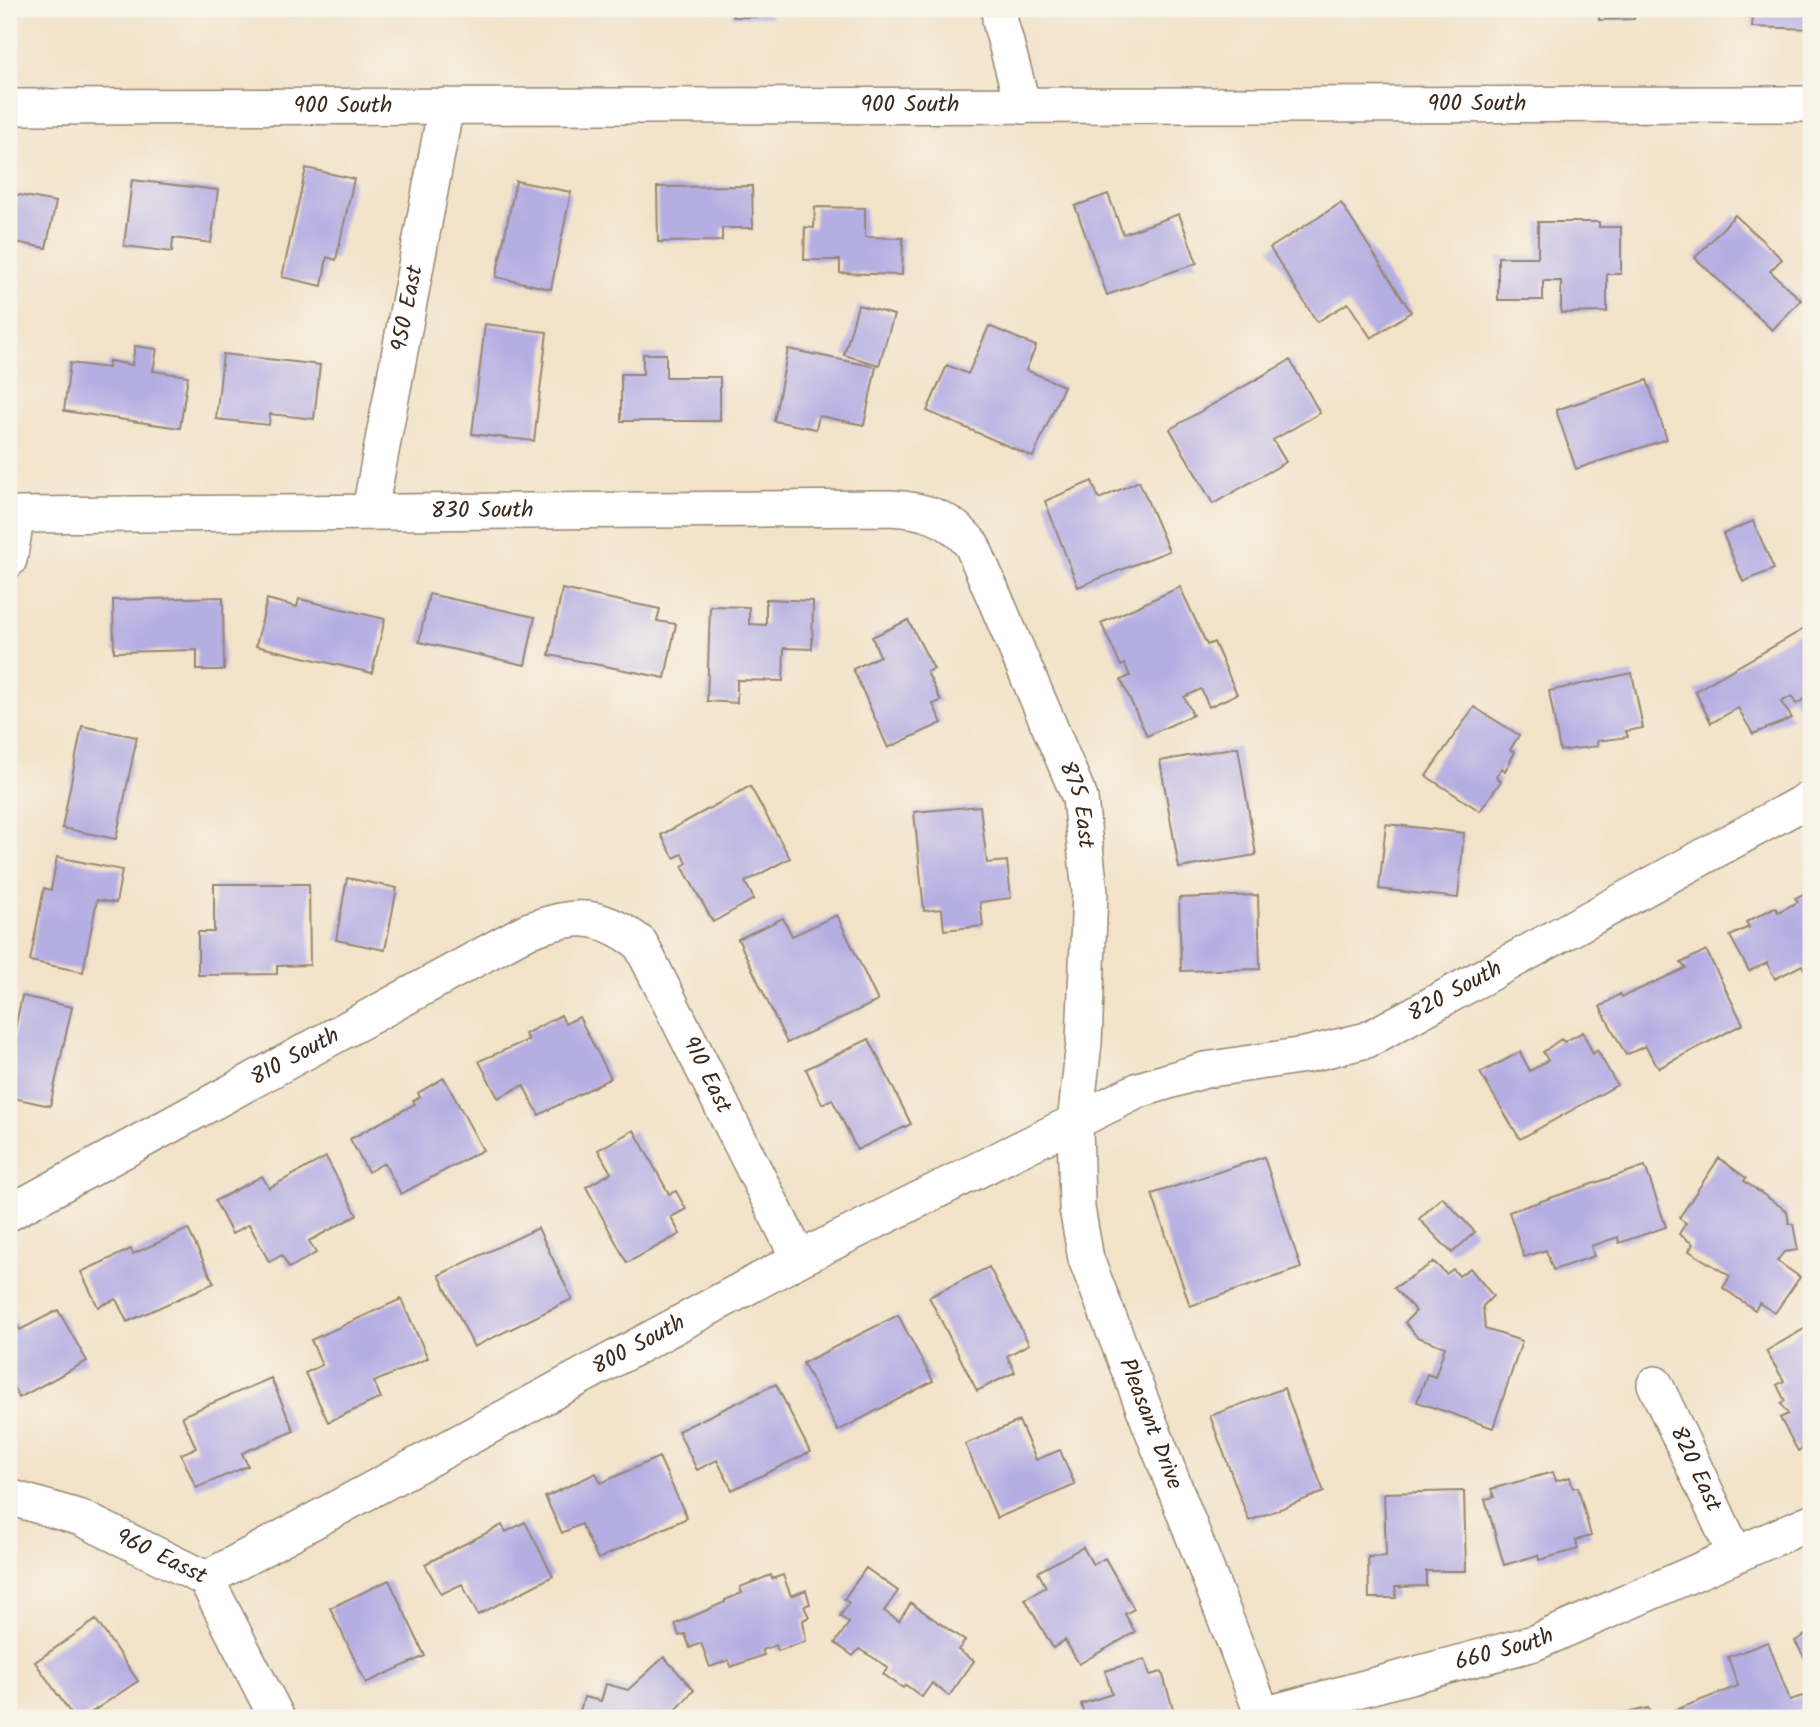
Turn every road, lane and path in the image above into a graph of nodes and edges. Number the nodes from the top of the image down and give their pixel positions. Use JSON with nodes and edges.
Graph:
{"nodes":[{"id":1,"x":1000,"y":9,"type":"edge"},
{"id":2,"x":1811,"y":104,"type":"edge"},
{"id":3,"x":446,"y":106,"type":"junction"},
{"id":4,"x":1023,"y":106,"type":"junction"},
{"id":5,"x":9,"y":107,"type":"edge"},
{"id":6,"x":370,"y":510,"type":"junction"},
{"id":7,"x":945,"y":521,"type":"joint"},
{"id":8,"x":9,"y":560,"type":"edge"},
{"id":9,"x":1811,"y":798,"type":"edge"},
{"id":10,"x":586,"y":917,"type":"joint"},
{"id":11,"x":1075,"y":1123,"type":"junction"},
{"id":12,"x":9,"y":1213,"type":"edge"},
{"id":13,"x":799,"y":1259,"type":"junction"},
{"id":14,"x":1655,"y":1384,"type":"dead end"},
{"id":15,"x":9,"y":1497,"type":"edge"},
{"id":16,"x":1811,"y":1522,"type":"edge"},
{"id":17,"x":1735,"y":1554,"type":"junction"},
{"id":18,"x":206,"y":1579,"type":"junction"},
{"id":19,"x":1263,"y":1717,"type":"edge"},
{"id":20,"x":277,"y":1718,"type":"edge"}],
"edges":[{"from":1,"to":4,"type":"street"},
{"from":2,"to":4,"type":"street","name":"900 South"},
{"from":3,"to":4,"type":"street","name":"900 South"},
{"from":3,"to":5,"type":"street","name":"900 South"},
{"from":3,"to":6,"type":"street","name":"950 East"},
{"from":6,"to":7,"type":"street","name":"830 South"},
{"from":6,"to":8,"type":"street","name":"830 South"},
{"from":7,"to":11,"type":"street","name":"875 East"},
{"from":9,"to":11,"type":"street","name":"820 South"},
{"from":10,"to":12,"type":"street","name":"810 South"},
{"from":10,"to":13,"type":"street","name":"910 East"},
{"from":11,"to":13,"type":"street","name":"800 South"},
{"from":11,"to":19,"type":"street","name":"Pleasant Drive"},
{"from":13,"to":18,"type":"street","name":"800 South"},
{"from":14,"to":17,"type":"street","name":"820 East"},
{"from":15,"to":18,"type":"street","name":"960 Easst"},
{"from":16,"to":17,"type":"street","name":"660 South"},
{"from":17,"to":19,"type":"street","name":"660 South"},
{"from":18,"to":20,"type":"street","name":"960 Easst"}]}
